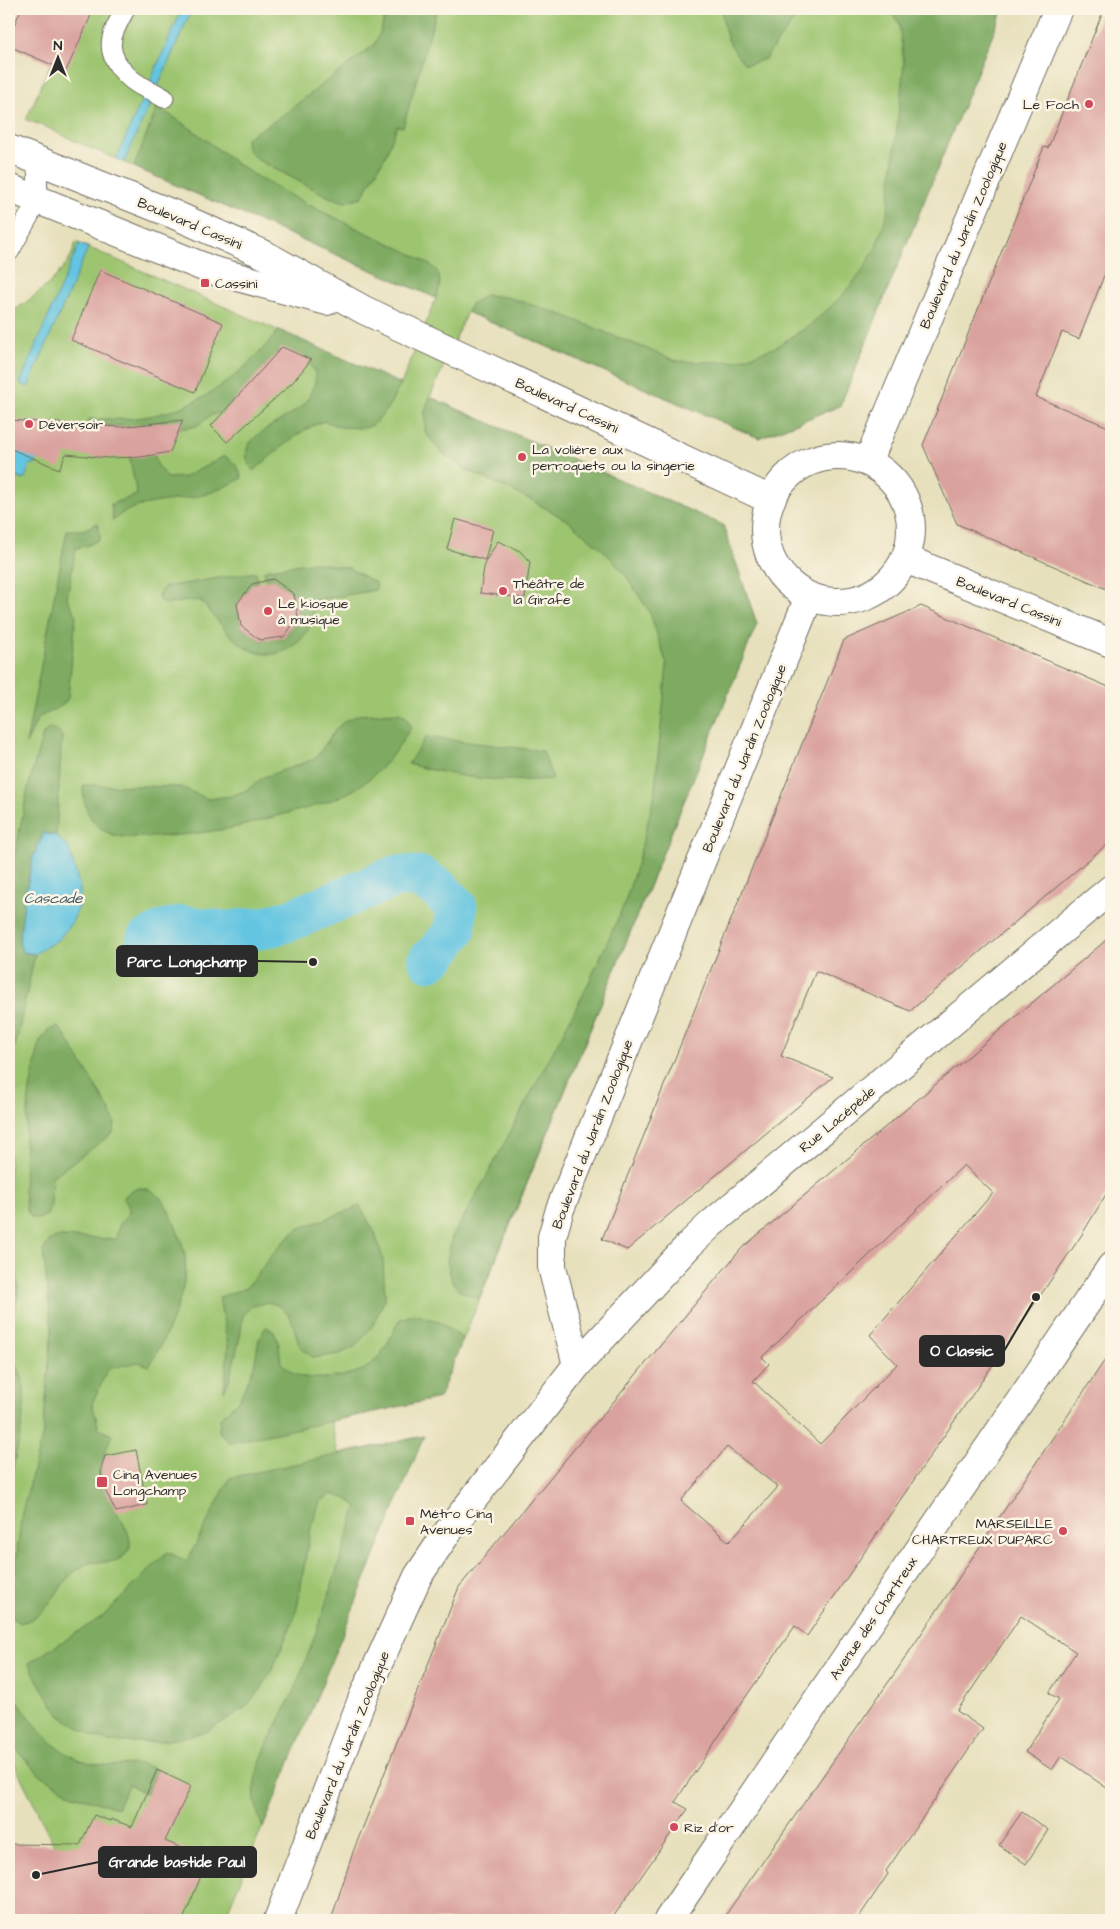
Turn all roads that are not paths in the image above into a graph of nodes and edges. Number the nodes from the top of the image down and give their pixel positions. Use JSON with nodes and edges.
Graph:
{"nodes":[{"id":1,"x":125,"y":9,"type":"edge"},
{"id":2,"x":1058,"y":9,"type":"edge"},
{"id":3,"x":155,"y":94,"type":"dead end"},
{"id":4,"x":9,"y":149,"type":"edge"},
{"id":5,"x":38,"y":160,"type":"junction"},
{"id":6,"x":9,"y":188,"type":"edge"},
{"id":7,"x":38,"y":200,"type":"junction"},
{"id":8,"x":9,"y":252,"type":"edge"},
{"id":9,"x":364,"y":310,"type":"junction"},
{"id":10,"x":868,"y":462,"type":"junction"},
{"id":11,"x":771,"y":500,"type":"junction"},
{"id":12,"x":906,"y":559,"type":"junction"},
{"id":13,"x":809,"y":597,"type":"junction"},
{"id":14,"x":1111,"y":643,"type":"edge"},
{"id":15,"x":1111,"y":889,"type":"edge"},
{"id":16,"x":1111,"y":1267,"type":"edge"},
{"id":17,"x":577,"y":1365,"type":"junction"},
{"id":18,"x":278,"y":1920,"type":"edge"},
{"id":19,"x":668,"y":1920,"type":"edge"}],
"edges":[{"from":1,"to":3,"type":"lane"},
{"from":2,"to":10,"type":"street","name":"Boulevard du Jardin Zoologique"},
{"from":4,"to":5,"type":"street","name":"Boulevard Cassini"},
{"from":5,"to":7,"type":"lane"},
{"from":5,"to":9,"type":"street","name":"Boulevard Cassini"},
{"from":6,"to":7,"type":"street","name":"Boulevard Cassini"},
{"from":7,"to":8,"type":"lane"},
{"from":7,"to":9,"type":"street","name":"Boulevard Cassini"},
{"from":9,"to":11,"type":"street","name":"Boulevard Cassini"},
{"from":10,"to":11,"type":"street"},
{"from":10,"to":12,"type":"street"},
{"from":11,"to":13,"type":"street"},
{"from":12,"to":13,"type":"street"},
{"from":12,"to":14,"type":"street","name":"Boulevard Cassini"},
{"from":13,"to":17,"type":"street","name":"Boulevard du Jardin Zoologique"},
{"from":15,"to":17,"type":"street","name":"Rue Lacépède"},
{"from":16,"to":19,"type":"street","name":"Avenue des Chartreux"},
{"from":17,"to":18,"type":"street","name":"Boulevard du Jardin Zoologique"}]}
